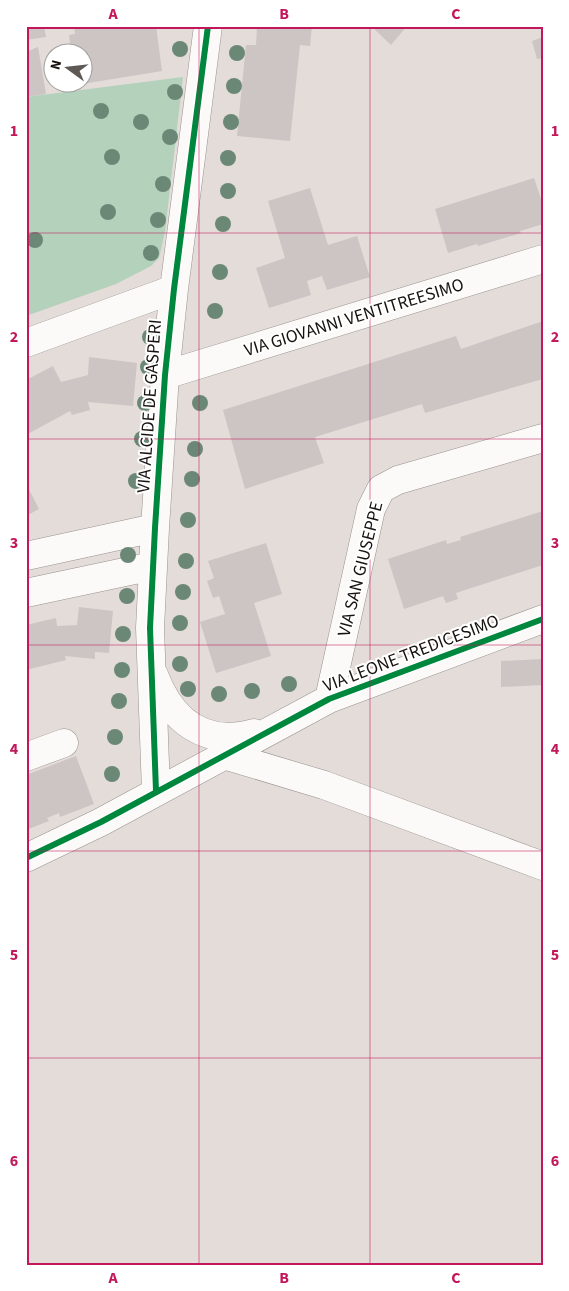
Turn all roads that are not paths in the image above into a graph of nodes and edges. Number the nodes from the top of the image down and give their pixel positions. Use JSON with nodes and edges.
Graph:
{"nodes":[{"id":1,"x":208,"y":26,"type":"edge"},
{"id":2,"x":543,"y":259,"type":"edge"},
{"id":3,"x":174,"y":289,"type":"junction"},
{"id":4,"x":26,"y":343,"type":"edge"},
{"id":5,"x":165,"y":375,"type":"junction"},
{"id":6,"x":543,"y":438,"type":"edge"},
{"id":7,"x":155,"y":528,"type":"junction"},
{"id":8,"x":26,"y":556,"type":"edge"},
{"id":9,"x":153,"y":566,"type":"junction"},
{"id":10,"x":26,"y":593,"type":"edge"},
{"id":11,"x":543,"y":618,"type":"edge"},
{"id":12,"x":151,"y":667,"type":"junction"},
{"id":13,"x":329,"y":699,"type":"junction"},
{"id":14,"x":177,"y":716,"type":"junction"},
{"id":15,"x":280,"y":725,"type":"junction"},
{"id":16,"x":64,"y":743,"type":"dead end"},
{"id":17,"x":224,"y":755,"type":"junction"},
{"id":18,"x":26,"y":757,"type":"edge"},
{"id":19,"x":190,"y":773,"type":"junction"},
{"id":20,"x":156,"y":791,"type":"junction"},
{"id":21,"x":26,"y":858,"type":"edge"},
{"id":22,"x":543,"y":866,"type":"edge"}],
"edges":[{"from":1,"to":3,"type":"street","name":"VIA ALCIDE DE GASPERI"},
{"from":2,"to":5,"type":"street","name":"VIA GIOVANNI VENTITREESIMO"},
{"from":3,"to":4,"type":"street"},
{"from":3,"to":5,"type":"street","name":"VIA ALCIDE DE GASPERI"},
{"from":5,"to":7,"type":"street","name":"VIA ALCIDE DE GASPERI"},
{"from":6,"to":13,"type":"street","name":"VIA SAN GIUSEPPE"},
{"from":7,"to":8,"type":"street"},
{"from":7,"to":9,"type":"street","name":"VIA ALCIDE DE GASPERI"},
{"from":9,"to":10,"type":"street"},
{"from":9,"to":12,"type":"street","name":"VIA ALCIDE DE GASPERI"},
{"from":11,"to":13,"type":"street","name":"VIA LEONE TREDICESIMO"},
{"from":12,"to":14,"type":"street","name":"VIA ALCIDE DE GASPERI"},
{"from":12,"to":20,"type":"street","name":"VIA ALCIDE DE GASPERI"},
{"from":13,"to":15,"type":"street","name":"VIA LEONE TREDICESIMO"},
{"from":14,"to":15,"type":"street","name":"VIA ALCIDE DE GASPERI"},
{"from":14,"to":19,"type":"street","name":"VIA ALCIDE DE GASPERI"},
{"from":15,"to":17,"type":"street","name":"VIA LEONE TREDICESIMO"},
{"from":16,"to":18,"type":"street"},
{"from":17,"to":19,"type":"street","name":"VIA LEONE TREDICESIMO"},
{"from":17,"to":22,"type":"street"},
{"from":19,"to":20,"type":"street","name":"VIA LEONE TREDICESIMO"},
{"from":20,"to":21,"type":"street","name":"VIA LEONE TREDICESIMO"}]}
